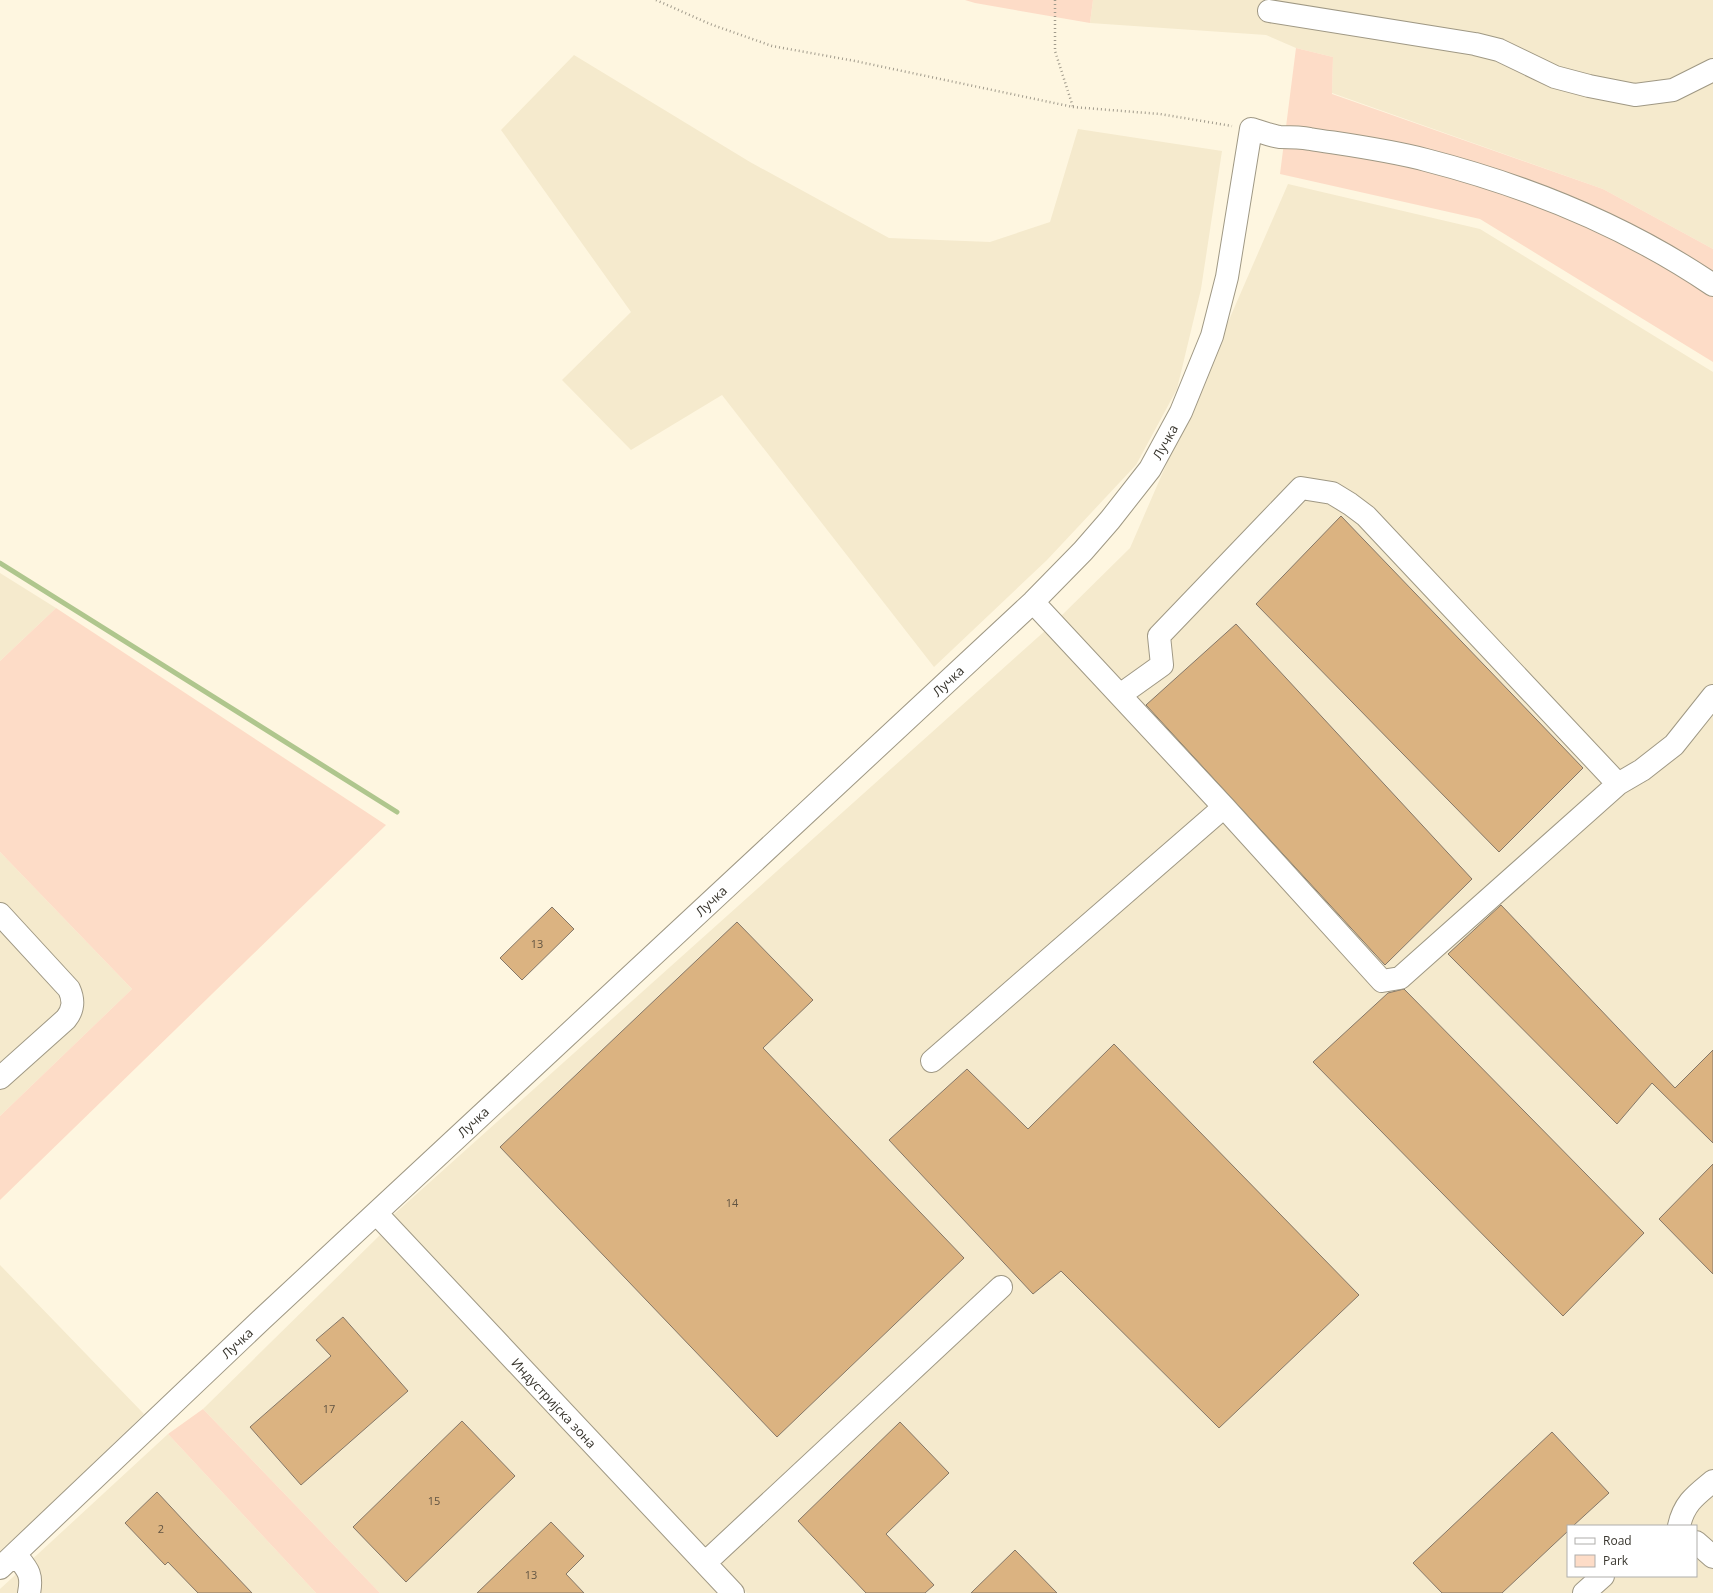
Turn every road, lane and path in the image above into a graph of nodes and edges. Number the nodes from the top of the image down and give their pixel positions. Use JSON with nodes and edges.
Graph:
{"nodes":[{"id":1,"x":656,"y":0,"type":"edge"},
{"id":2,"x":1056,"y":0,"type":"edge"},
{"id":3,"x":1269,"y":11,"type":"dead end"},
{"id":4,"x":1713,"y":70,"type":"edge"},
{"id":5,"x":1073,"y":107,"type":"junction"},
{"id":6,"x":1251,"y":129,"type":"junction"},
{"id":7,"x":1713,"y":285,"type":"edge"},
{"id":8,"x":1033,"y":602,"type":"junction"},
{"id":9,"x":1120,"y":695,"type":"junction"},
{"id":10,"x":1713,"y":696,"type":"edge"},
{"id":11,"x":1706,"y":719,"type":"edge"},
{"id":12,"x":1618,"y":784,"type":"junction"},
{"id":13,"x":1224,"y":807,"type":"junction"},
{"id":14,"x":0,"y":914,"type":"edge"},
{"id":15,"x":932,"y":1061,"type":"dead end"},
{"id":16,"x":0,"y":1078,"type":"edge"},
{"id":17,"x":376,"y":1212,"type":"junction"},
{"id":18,"x":1002,"y":1287,"type":"dead end"},
{"id":19,"x":1713,"y":1481,"type":"edge"},
{"id":20,"x":1679,"y":1525,"type":"edge"},
{"id":21,"x":1697,"y":1543,"type":"edge"},
{"id":22,"x":1713,"y":1557,"type":"edge"},
{"id":23,"x":7,"y":1561,"type":"edge"},
{"id":24,"x":705,"y":1563,"type":"junction"},
{"id":25,"x":1602,"y":1577,"type":"edge"},
{"id":26,"x":29,"y":1593,"type":"edge"},
{"id":27,"x":733,"y":1593,"type":"edge"},
{"id":28,"x":1584,"y":1593,"type":"edge"}],
"edges":[{"from":1,"to":5,"type":"path"},
{"from":2,"to":5,"type":"path"},
{"from":3,"to":4,"type":"street"},
{"from":5,"to":6,"type":"path"},
{"from":6,"to":7,"type":"street"},
{"from":6,"to":8,"type":"street","name":"Лучка"},
{"from":8,"to":9,"type":"street"},
{"from":8,"to":17,"type":"street","name":"Лучка"},
{"from":9,"to":12,"type":"street"},
{"from":9,"to":13,"type":"street"},
{"from":10,"to":11,"type":"street"},
{"from":11,"to":12,"type":"street"},
{"from":12,"to":13,"type":"street"},
{"from":13,"to":15,"type":"street"},
{"from":14,"to":16,"type":"street"},
{"from":17,"to":23,"type":"street","name":"Лучка"},
{"from":17,"to":24,"type":"street","name":"Индустријска зона"},
{"from":18,"to":24,"type":"street"},
{"from":19,"to":20,"type":"street"},
{"from":21,"to":22,"type":"street"},
{"from":23,"to":26,"type":"street"},
{"from":24,"to":27,"type":"street","name":"Индустријска зона"},
{"from":25,"to":28,"type":"street"}]}
